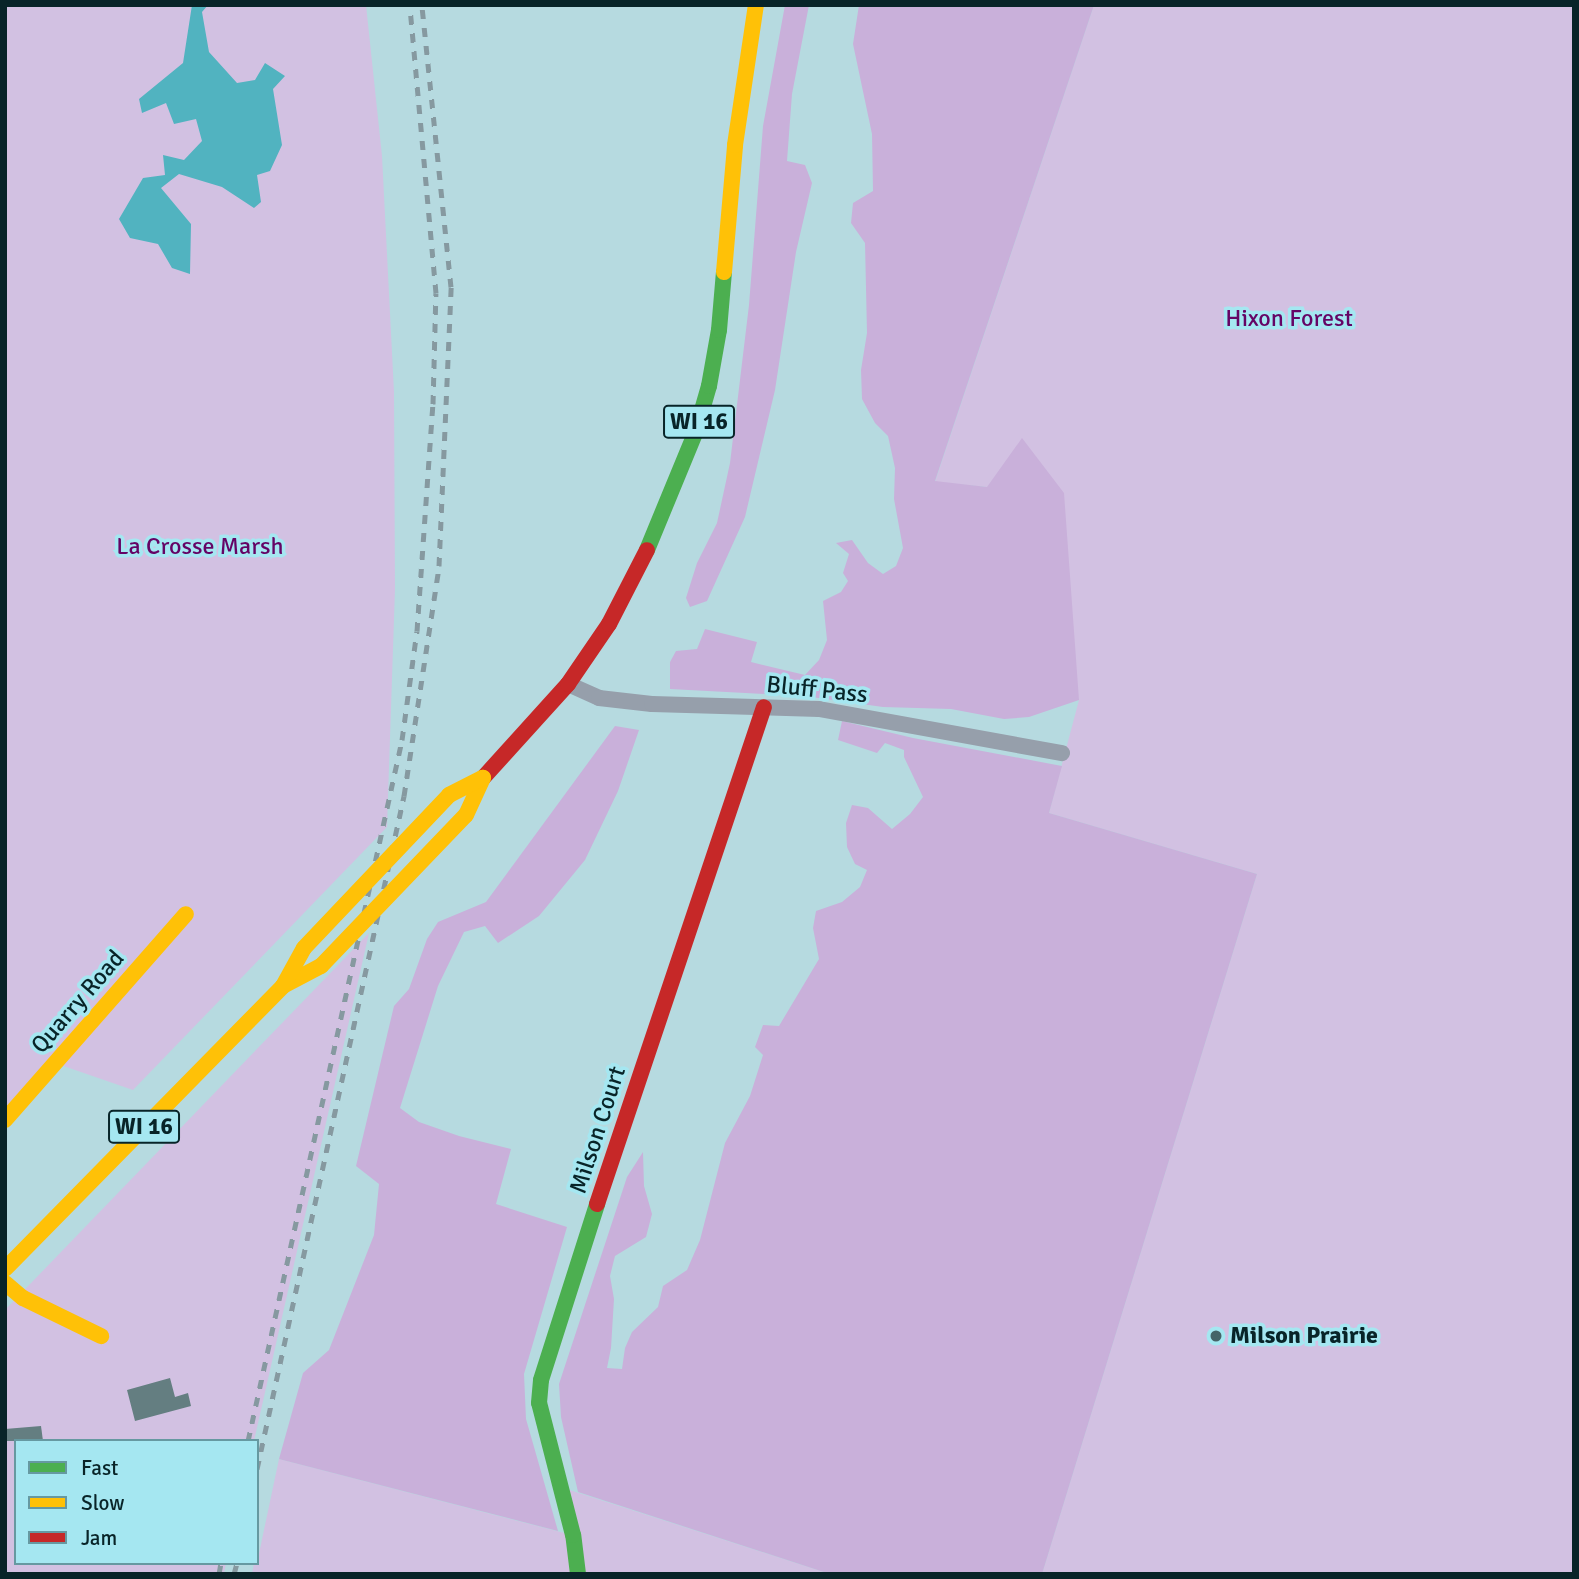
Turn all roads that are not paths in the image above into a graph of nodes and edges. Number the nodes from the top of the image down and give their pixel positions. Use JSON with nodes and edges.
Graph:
{"nodes":[{"id":1,"x":756,"y":5,"type":"edge"},
{"id":2,"x":568,"y":684,"type":"junction"},
{"id":3,"x":764,"y":707,"type":"junction"},
{"id":4,"x":1062,"y":752,"type":"dead end"},
{"id":5,"x":483,"y":778,"type":"junction"},
{"id":6,"x":186,"y":914,"type":"dead end"},
{"id":7,"x":283,"y":986,"type":"junction"},
{"id":8,"x":5,"y":1120,"type":"edge"},
{"id":9,"x":5,"y":1269,"type":"edge"},
{"id":10,"x":5,"y":1283,"type":"edge"},
{"id":11,"x":101,"y":1336,"type":"dead end"},
{"id":12,"x":578,"y":1574,"type":"edge"}],
"edges":[{"from":1,"to":2,"type":"main road","number":"WI 16"},
{"from":2,"to":3,"type":"street","name":"Bluff Pass"},
{"from":2,"to":5,"type":"main road","number":"WI 16"},
{"from":3,"to":4,"type":"street","name":"Bluff Pass"},
{"from":3,"to":12,"type":"main road","name":"Milson Court"},
{"from":5,"to":7,"type":"main road","number":"WI 16","bridge":true},
{"from":5,"to":7,"type":"main road","number":"WI 16","bridge":true},
{"from":6,"to":8,"type":"main road","name":"Quarry Road"},
{"from":7,"to":9,"type":"main road","number":"WI 16"},
{"from":10,"to":11,"type":"main road"}]}
